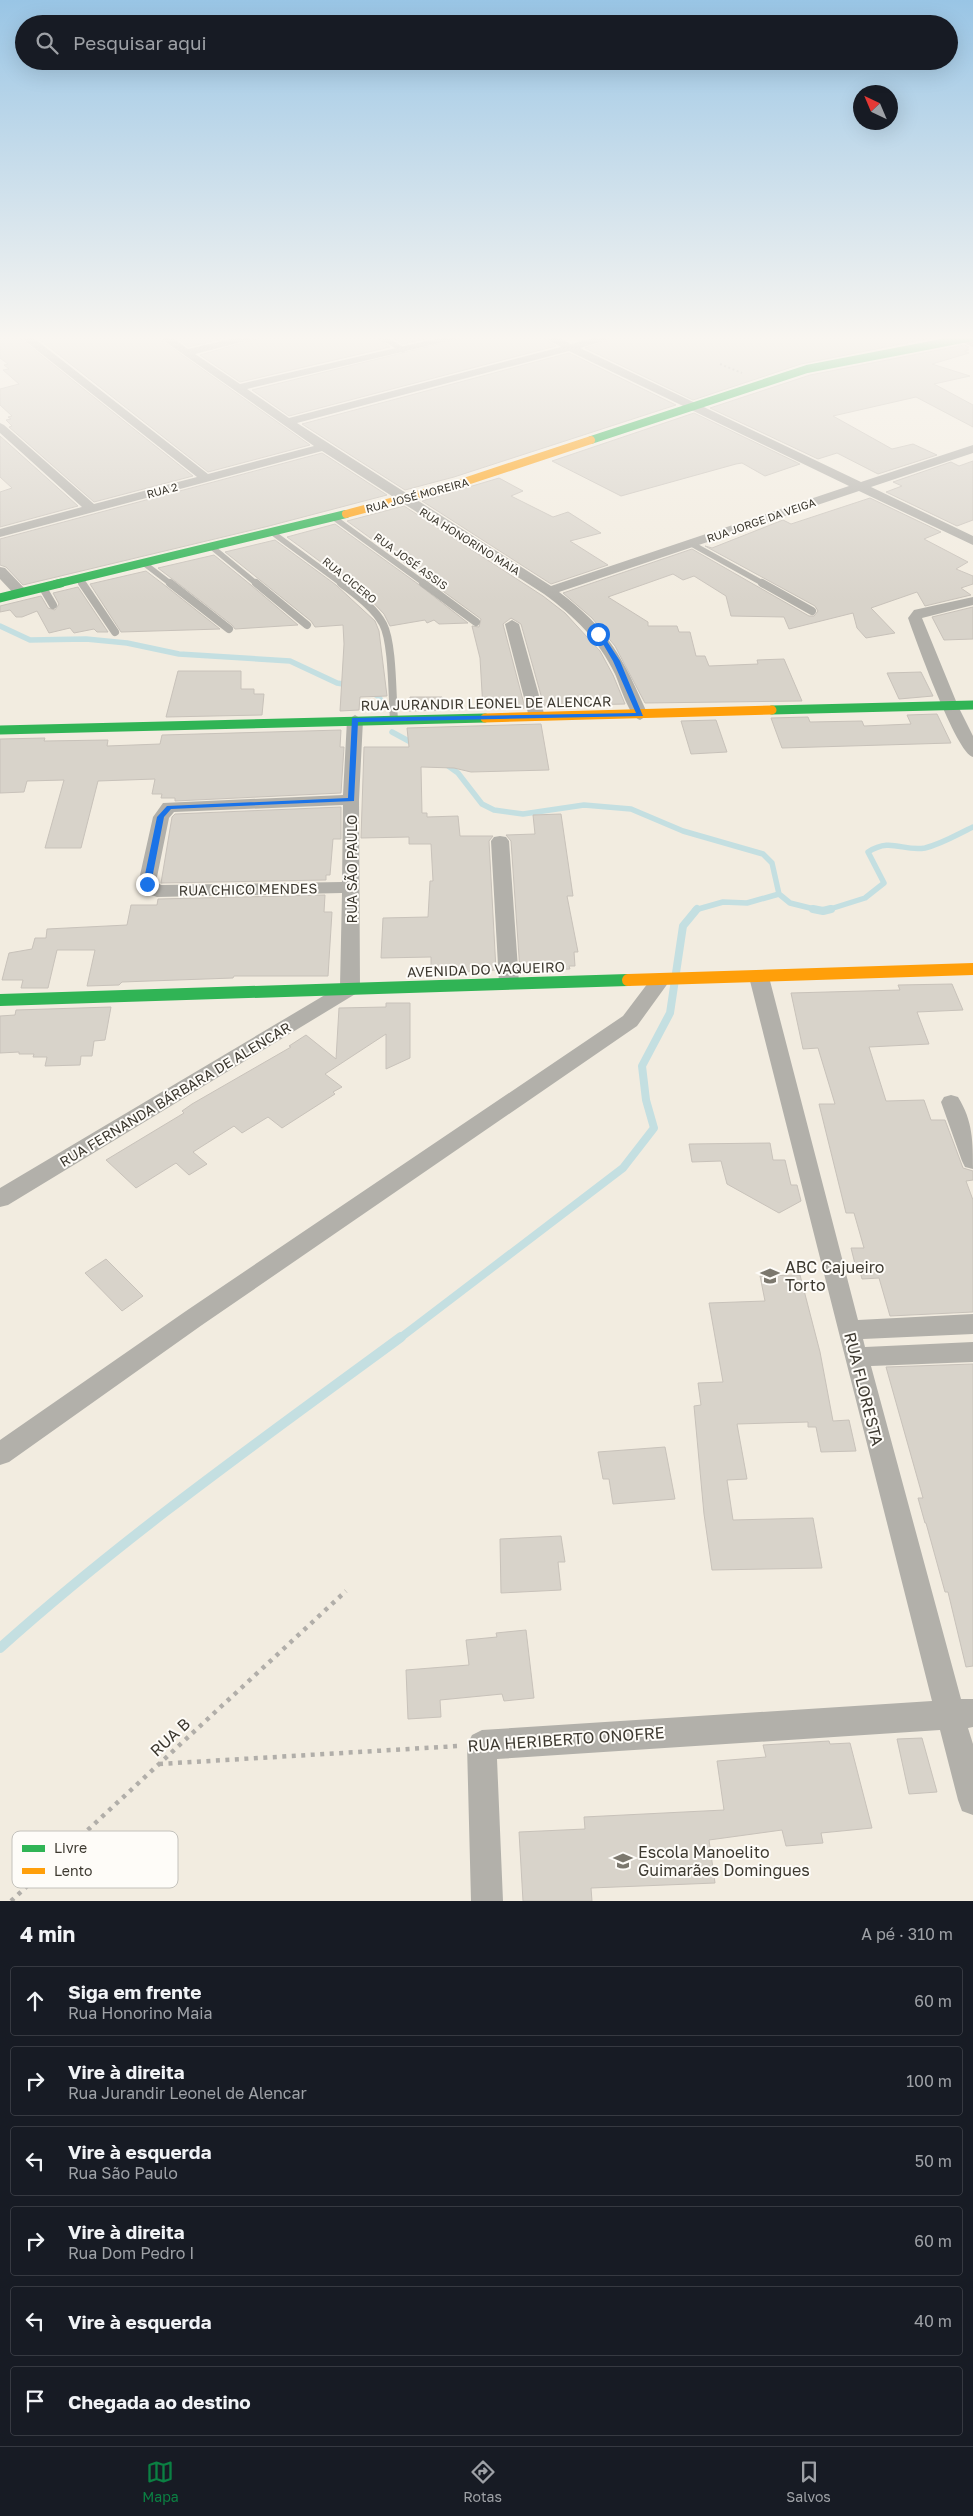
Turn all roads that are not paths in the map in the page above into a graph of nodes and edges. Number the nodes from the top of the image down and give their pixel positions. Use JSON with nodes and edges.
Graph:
{"nodes":[{"id":1,"x":138,"y":425,"type":"edge"},
{"id":2,"x":291,"y":425,"type":"edge"},
{"id":3,"x":642,"y":425,"type":"edge"},
{"id":4,"x":729,"y":425,"type":"edge"},
{"id":5,"x":0,"y":427,"type":"edge"},
{"id":6,"x":324,"y":447,"type":"junction"},
{"id":7,"x":973,"y":449,"type":"edge"},
{"id":8,"x":206,"y":478,"type":"junction"},
{"id":9,"x":860,"y":487,"type":"junction"},
{"id":10,"x":403,"y":499,"type":"junction"},
{"id":11,"x":92,"y":508,"type":"junction"},
{"id":12,"x":333,"y":517,"type":"junction"},
{"id":13,"x":0,"y":533,"type":"edge"},
{"id":14,"x":273,"y":533,"type":"junction"},
{"id":15,"x":973,"y":541,"type":"edge"},
{"id":16,"x":690,"y":543,"type":"junction"},
{"id":17,"x":212,"y":548,"type":"junction"},
{"id":18,"x":145,"y":564,"type":"junction"},
{"id":19,"x":0,"y":571,"type":"edge"},
{"id":20,"x":79,"y":579,"type":"junction"},
{"id":21,"x":43,"y":588,"type":"junction"},
{"id":22,"x":549,"y":591,"type":"junction"},
{"id":23,"x":21,"y":592,"type":"junction"},
{"id":24,"x":0,"y":598,"type":"edge"},
{"id":25,"x":973,"y":601,"type":"edge"},
{"id":26,"x":53,"y":605,"type":"dead end"},
{"id":27,"x":812,"y":611,"type":"dead end"},
{"id":28,"x":476,"y":622,"type":"dead end"},
{"id":29,"x":512,"y":624,"type":"dead end"},
{"id":30,"x":307,"y":625,"type":"dead end"},
{"id":31,"x":229,"y":629,"type":"dead end"},
{"id":32,"x":115,"y":632,"type":"dead end"},
{"id":33,"x":973,"y":705,"type":"edge"},
{"id":34,"x":950,"y":706,"type":"junction"},
{"id":35,"x":640,"y":715,"type":"junction"},
{"id":36,"x":537,"y":718,"type":"junction"},
{"id":37,"x":354,"y":720,"type":"junction"},
{"id":38,"x":394,"y":720,"type":"junction"},
{"id":39,"x":0,"y":730,"type":"edge"},
{"id":40,"x":973,"y":752,"type":"edge"},
{"id":41,"x":351,"y":800,"type":"junction"},
{"id":42,"x":500,"y":842,"type":"dead end"},
{"id":43,"x":351,"y":887,"type":"junction"},
{"id":44,"x":973,"y":969,"type":"edge"},
{"id":45,"x":759,"y":977,"type":"junction"},
{"id":46,"x":662,"y":979,"type":"junction"},
{"id":47,"x":509,"y":983,"type":"junction"},
{"id":48,"x":350,"y":989,"type":"junction"},
{"id":49,"x":0,"y":1000,"type":"edge"},
{"id":50,"x":951,"y":1102,"type":"dead end"},
{"id":51,"x":973,"y":1161,"type":"edge"},
{"id":52,"x":0,"y":1199,"type":"edge"},
{"id":53,"x":973,"y":1324,"type":"edge"},
{"id":54,"x":849,"y":1330,"type":"junction"},
{"id":55,"x":973,"y":1352,"type":"edge"},
{"id":56,"x":856,"y":1358,"type":"junction"},
{"id":57,"x":0,"y":1454,"type":"edge"},
{"id":58,"x":962,"y":1714,"type":"edge"},
{"id":59,"x":973,"y":1800,"type":"edge"},
{"id":60,"x":487,"y":1901,"type":"edge"}],
"edges":[{"from":1,"to":8,"type":"street"},
{"from":2,"to":6,"type":"street","name":"RUA HONORINO MAIA"},
{"from":3,"to":10,"type":"street","name":"RUA JOSÉ MOREIRA"},
{"from":4,"to":9,"type":"street"},
{"from":5,"to":11,"type":"street"},
{"from":6,"to":8,"type":"street","name":"RUA 2"},
{"from":6,"to":10,"type":"street","name":"RUA HONORINO MAIA"},
{"from":7,"to":9,"type":"street","name":"RUA JORGE DA VEIGA"},
{"from":8,"to":11,"type":"street","name":"RUA 2"},
{"from":9,"to":15,"type":"street"},
{"from":9,"to":16,"type":"street","name":"RUA JORGE DA VEIGA"},
{"from":10,"to":12,"type":"street","name":"RUA JOSÉ MOREIRA"},
{"from":10,"to":22,"type":"street","name":"RUA HONORINO MAIA"},
{"from":11,"to":13,"type":"street","name":"RUA 2"},
{"from":12,"to":14,"type":"street","name":"RUA JOSÉ MOREIRA"},
{"from":12,"to":28,"type":"lane","name":"RUA JOSÉ ASSIS"},
{"from":14,"to":17,"type":"street","name":"RUA JOSÉ MOREIRA"},
{"from":14,"to":38,"type":"lane","name":"RUA CICERO"},
{"from":16,"to":22,"type":"street","name":"RUA JORGE DA VEIGA"},
{"from":16,"to":27,"type":"lane"},
{"from":17,"to":18,"type":"street","name":"RUA JOSÉ MOREIRA"},
{"from":17,"to":30,"type":"lane"},
{"from":18,"to":20,"type":"street","name":"RUA JOSÉ MOREIRA"},
{"from":18,"to":31,"type":"lane"},
{"from":19,"to":23,"type":"street"},
{"from":20,"to":21,"type":"street","name":"RUA JOSÉ MOREIRA"},
{"from":20,"to":32,"type":"lane"},
{"from":21,"to":23,"type":"street","name":"RUA JOSÉ MOREIRA"},
{"from":21,"to":26,"type":"lane"},
{"from":22,"to":35,"type":"street","name":"RUA HONORINO MAIA"},
{"from":23,"to":24,"type":"street","name":"RUA JOSÉ MOREIRA"},
{"from":25,"to":34,"type":"street"},
{"from":29,"to":36,"type":"street"},
{"from":33,"to":34,"type":"street","name":"RUA JURANDIR LEONEL DE ALENCAR"},
{"from":34,"to":35,"type":"street","name":"RUA JURANDIR LEONEL DE ALENCAR"},
{"from":34,"to":40,"type":"street"},
{"from":35,"to":36,"type":"street","name":"RUA JURANDIR LEONEL DE ALENCAR"},
{"from":36,"to":38,"type":"street","name":"RUA JURANDIR LEONEL DE ALENCAR"},
{"from":37,"to":38,"type":"street","name":"RUA JURANDIR LEONEL DE ALENCAR"},
{"from":37,"to":39,"type":"street","name":"RUA JURANDIR LEONEL DE ALENCAR"},
{"from":37,"to":41,"type":"street","name":"RUA SÃO PAULO"},
{"from":41,"to":43,"type":"street","name":"RUA SÃO PAULO"},
{"from":41,"to":43,"type":"street","name":"RUA CHICO MENDES"},
{"from":42,"to":47,"type":"street"},
{"from":43,"to":48,"type":"street","name":"RUA SÃO PAULO"},
{"from":44,"to":45,"type":"street","name":"AVENIDA DO VAQUEIRO"},
{"from":45,"to":46,"type":"street","name":"AVENIDA DO VAQUEIRO"},
{"from":45,"to":54,"type":"street","name":"RUA FLORESTA"},
{"from":46,"to":47,"type":"street","name":"AVENIDA DO VAQUEIRO"},
{"from":46,"to":57,"type":"street"},
{"from":47,"to":48,"type":"street","name":"AVENIDA DO VAQUEIRO"},
{"from":48,"to":49,"type":"street","name":"AVENIDA DO VAQUEIRO"},
{"from":48,"to":52,"type":"street","name":"RUA FERNANDA BÁRBARA DE ALENCAR"},
{"from":50,"to":51,"type":"street"},
{"from":53,"to":54,"type":"street"},
{"from":54,"to":56,"type":"street","name":"RUA FLORESTA"},
{"from":55,"to":56,"type":"street"},
{"from":56,"to":58,"type":"street","name":"RUA FLORESTA"},
{"from":58,"to":59,"type":"street","name":"RUA FLORESTA"},
{"from":58,"to":60,"type":"street","name":"RUA HERIBERTO ONOFRE"}]}
